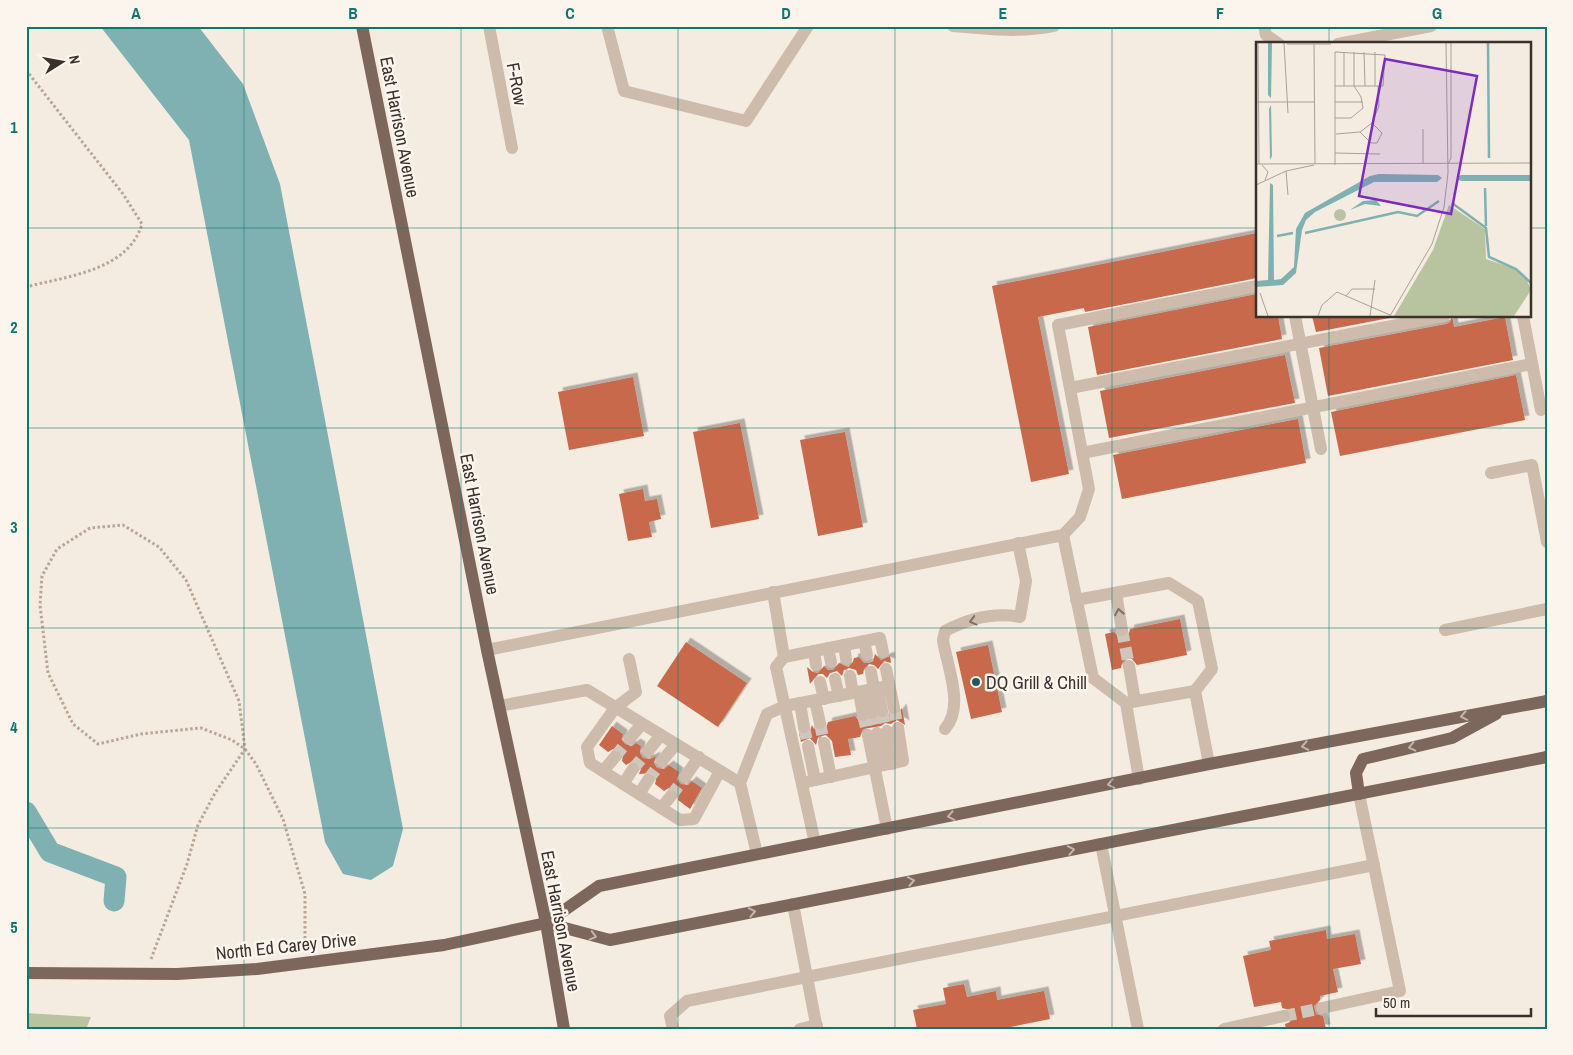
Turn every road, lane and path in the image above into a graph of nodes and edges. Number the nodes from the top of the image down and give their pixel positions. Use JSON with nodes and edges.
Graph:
{"nodes":[{"id":1,"x":362,"y":26,"type":"edge"},
{"id":2,"x":489,"y":26,"type":"edge"},
{"id":3,"x":607,"y":26,"type":"edge"},
{"id":4,"x":808,"y":26,"type":"edge"},
{"id":5,"x":953,"y":26,"type":"edge"},
{"id":6,"x":1054,"y":26,"type":"edge"},
{"id":7,"x":1431,"y":26,"type":"edge"},
{"id":8,"x":1265,"y":30,"type":"edge"},
{"id":9,"x":1276,"y":42,"type":"edge"},
{"id":10,"x":1348,"y":42,"type":"edge"},
{"id":11,"x":26,"y":70,"type":"edge"},
{"id":12,"x":512,"y":148,"type":"dead end"},
{"id":13,"x":1256,"y":286,"type":"edge"},
{"id":14,"x":26,"y":287,"type":"edge"},
{"id":15,"x":1295,"y":318,"type":"edge"},
{"id":16,"x":1434,"y":318,"type":"edge"},
{"id":17,"x":1523,"y":318,"type":"edge"},
{"id":18,"x":1300,"y":344,"type":"junction"},
{"id":19,"x":1532,"y":364,"type":"junction"},
{"id":20,"x":1070,"y":388,"type":"junction"},
{"id":21,"x":1313,"y":407,"type":"junction"},
{"id":22,"x":1541,"y":410,"type":"dead end"},
{"id":23,"x":1320,"y":449,"type":"dead end"},
{"id":24,"x":1082,"y":453,"type":"junction"},
{"id":25,"x":1492,"y":473,"type":"dead end"},
{"id":26,"x":1063,"y":535,"type":"junction"},
{"id":27,"x":1547,"y":542,"type":"edge"},
{"id":28,"x":1018,"y":544,"type":"junction"},
{"id":29,"x":773,"y":592,"type":"junction"},
{"id":30,"x":1116,"y":593,"type":"junction"},
{"id":31,"x":1076,"y":600,"type":"junction"},
{"id":32,"x":1547,"y":609,"type":"edge"},
{"id":33,"x":1122,"y":630,"type":"tunnel mouth"},
{"id":34,"x":1445,"y":630,"type":"dead end"},
{"id":35,"x":864,"y":641,"type":"junction"},
{"id":36,"x":844,"y":645,"type":"junction"},
{"id":37,"x":828,"y":648,"type":"junction"},
{"id":38,"x":487,"y":650,"type":"junction"},
{"id":39,"x":814,"y":651,"type":"junction"},
{"id":40,"x":883,"y":652,"type":"dead end"},
{"id":41,"x":867,"y":655,"type":"dead end"},
{"id":42,"x":784,"y":657,"type":"junction"},
{"id":43,"x":629,"y":659,"type":"dead end"},
{"id":44,"x":846,"y":659,"type":"dead end"},
{"id":45,"x":831,"y":662,"type":"dead end"},
{"id":46,"x":816,"y":665,"type":"dead end"},
{"id":47,"x":1129,"y":666,"type":"tunnel mouth"},
{"id":48,"x":886,"y":669,"type":"dead end"},
{"id":49,"x":870,"y":672,"type":"dead end"},
{"id":50,"x":850,"y":676,"type":"dead end"},
{"id":51,"x":835,"y":679,"type":"dead end"},
{"id":52,"x":820,"y":682,"type":"dead end"},
{"id":53,"x":870,"y":690,"type":"junction"},
{"id":54,"x":1195,"y":691,"type":"junction"},
{"id":55,"x":839,"y":696,"type":"junction"},
{"id":56,"x":819,"y":700,"type":"junction"},
{"id":57,"x":1547,"y":701,"type":"edge"},
{"id":58,"x":1131,"y":702,"type":"junction"},
{"id":59,"x":800,"y":703,"type":"junction"},
{"id":60,"x":499,"y":706,"type":"junction"},
{"id":61,"x":785,"y":706,"type":"junction"},
{"id":62,"x":615,"y":708,"type":"junction"},
{"id":63,"x":1504,"y":709,"type":"junction"},
{"id":64,"x":820,"y":723,"type":"tunnel mouth"},
{"id":65,"x":642,"y":724,"type":"junction"},
{"id":66,"x":804,"y":727,"type":"tunnel mouth"},
{"id":67,"x":945,"y":729,"type":"dead end"},
{"id":68,"x":661,"y":735,"type":"junction"},
{"id":69,"x":630,"y":738,"type":"tunnel mouth"},
{"id":70,"x":824,"y":743,"type":"tunnel mouth"},
{"id":71,"x":676,"y":744,"type":"junction"},
{"id":72,"x":808,"y":746,"type":"tunnel mouth"},
{"id":73,"x":245,"y":749,"type":"junction"},
{"id":74,"x":648,"y":751,"type":"tunnel mouth"},
{"id":75,"x":615,"y":756,"type":"tunnel mouth"},
{"id":76,"x":1547,"y":757,"type":"edge"},
{"id":77,"x":699,"y":758,"type":"junction"},
{"id":78,"x":662,"y":761,"type":"tunnel mouth"},
{"id":79,"x":1209,"y":764,"type":"junction"},
{"id":80,"x":883,"y":765,"type":"junction"},
{"id":81,"x":633,"y":769,"type":"tunnel mouth"},
{"id":82,"x":603,"y":771,"type":"junction"},
{"id":83,"x":720,"y":771,"type":"junction"},
{"id":84,"x":685,"y":777,"type":"tunnel mouth"},
{"id":85,"x":831,"y":777,"type":"junction"},
{"id":86,"x":1139,"y":778,"type":"junction"},
{"id":87,"x":648,"y":780,"type":"tunnel mouth"},
{"id":88,"x":815,"y":780,"type":"junction"},
{"id":89,"x":740,"y":783,"type":"junction"},
{"id":90,"x":802,"y":783,"type":"junction"},
{"id":91,"x":623,"y":784,"type":"junction"},
{"id":92,"x":639,"y":794,"type":"junction"},
{"id":93,"x":1359,"y":794,"type":"junction"},
{"id":94,"x":671,"y":796,"type":"tunnel mouth"},
{"id":95,"x":662,"y":808,"type":"junction"},
{"id":96,"x":887,"y":828,"type":"junction"},
{"id":97,"x":815,"y":843,"type":"junction"},
{"id":98,"x":1101,"y":844,"type":"junction"},
{"id":99,"x":757,"y":854,"type":"junction"},
{"id":100,"x":1374,"y":865,"type":"junction"},
{"id":101,"x":793,"y":904,"type":"junction"},
{"id":102,"x":1115,"y":916,"type":"junction"},
{"id":103,"x":546,"y":923,"type":"junction"},
{"id":104,"x":305,"y":963,"type":"junction"},
{"id":105,"x":26,"y":973,"type":"edge"},
{"id":106,"x":145,"y":974,"type":"junction"},
{"id":107,"x":807,"y":977,"type":"junction"},
{"id":108,"x":1322,"y":1008,"type":"tunnel mouth"},
{"id":109,"x":1284,"y":1016,"type":"tunnel mouth"},
{"id":110,"x":817,"y":1027,"type":"edge"},
{"id":111,"x":564,"y":1029,"type":"edge"},
{"id":112,"x":673,"y":1029,"type":"edge"},
{"id":113,"x":800,"y":1029,"type":"edge"},
{"id":114,"x":1138,"y":1029,"type":"edge"},
{"id":115,"x":1224,"y":1029,"type":"edge"}],
"edges":[{"from":1,"to":38,"type":"main road","name":"East Harrison Avenue"},
{"from":2,"to":12,"type":"street","name":"F-Row"},
{"from":3,"to":4,"type":"street"},
{"from":5,"to":6,"type":"street"},
{"from":7,"to":10,"type":"street"},
{"from":8,"to":9,"type":"street"},
{"from":11,"to":14,"type":"path"},
{"from":13,"to":20,"type":"street"},
{"from":15,"to":18,"type":"street"},
{"from":16,"to":18,"type":"street"},
{"from":17,"to":19,"type":"street"},
{"from":18,"to":20,"type":"street"},
{"from":18,"to":21,"type":"street"},
{"from":19,"to":21,"type":"street"},
{"from":19,"to":22,"type":"street"},
{"from":20,"to":24,"type":"street"},
{"from":21,"to":23,"type":"street"},
{"from":21,"to":24,"type":"street"},
{"from":24,"to":26,"type":"street"},
{"from":25,"to":27,"type":"street"},
{"from":26,"to":28,"type":"street"},
{"from":26,"to":31,"type":"street"},
{"from":28,"to":29,"type":"street"},
{"from":28,"to":67,"type":"street","one_way":true},
{"from":29,"to":38,"type":"street"},
{"from":29,"to":42,"type":"street"},
{"from":30,"to":31,"type":"street"},
{"from":33,"to":30,"type":"street","one_way":true},
{"from":30,"to":54,"type":"street"},
{"from":31,"to":58,"type":"street"},
{"from":32,"to":34,"type":"street"},
{"from":35,"to":36,"type":"street"},
{"from":35,"to":40,"type":"street"},
{"from":35,"to":41,"type":"street"},
{"from":36,"to":37,"type":"street"},
{"from":36,"to":44,"type":"street"},
{"from":37,"to":39,"type":"street"},
{"from":37,"to":45,"type":"street"},
{"from":38,"to":60,"type":"main road","name":"East Harrison Avenue"},
{"from":39,"to":42,"type":"street"},
{"from":39,"to":46,"type":"street"},
{"from":42,"to":61,"type":"street"},
{"from":43,"to":62,"type":"street"},
{"from":47,"to":58,"type":"street"},
{"from":48,"to":53,"type":"street"},
{"from":49,"to":53,"type":"street"},
{"from":50,"to":53,"type":"street"},
{"from":51,"to":55,"type":"street"},
{"from":52,"to":56,"type":"street"},
{"from":53,"to":53,"type":"street"},
{"from":53,"to":55,"type":"street"},
{"from":54,"to":58,"type":"street"},
{"from":54,"to":79,"type":"street"},
{"from":55,"to":56,"type":"street"},
{"from":56,"to":59,"type":"street"},
{"from":56,"to":64,"type":"street"},
{"from":57,"to":63,"type":"main road"},
{"from":58,"to":86,"type":"street"},
{"from":59,"to":61,"type":"street"},
{"from":59,"to":66,"type":"street"},
{"from":60,"to":62,"type":"street"},
{"from":60,"to":103,"type":"main road","name":"East Harrison Avenue"},
{"from":61,"to":89,"type":"street"},
{"from":61,"to":90,"type":"street"},
{"from":62,"to":65,"type":"street"},
{"from":62,"to":82,"type":"street"},
{"from":63,"to":79,"type":"main road","one_way":true},
{"from":63,"to":93,"type":"main road","one_way":true},
{"from":65,"to":68,"type":"street"},
{"from":65,"to":69,"type":"street"},
{"from":68,"to":71,"type":"street"},
{"from":68,"to":74,"type":"street"},
{"from":70,"to":85,"type":"street"},
{"from":71,"to":77,"type":"street"},
{"from":71,"to":78,"type":"street"},
{"from":72,"to":88,"type":"street"},
{"from":73,"to":73,"type":"path"},
{"from":73,"to":104,"type":"path"},
{"from":73,"to":106,"type":"path"},
{"from":75,"to":82,"type":"street"},
{"from":76,"to":93,"type":"main road"},
{"from":77,"to":83,"type":"street"},
{"from":77,"to":84,"type":"street"},
{"from":79,"to":86,"type":"main road"},
{"from":80,"to":80,"type":"street"},
{"from":80,"to":85,"type":"street"},
{"from":80,"to":96,"type":"street"},
{"from":81,"to":91,"type":"street"},
{"from":82,"to":91,"type":"street"},
{"from":83,"to":89,"type":"street"},
{"from":83,"to":95,"type":"street"},
{"from":85,"to":88,"type":"street"},
{"from":86,"to":96,"type":"main road","one_way":true},
{"from":87,"to":92,"type":"street"},
{"from":88,"to":90,"type":"street"},
{"from":89,"to":99,"type":"street"},
{"from":90,"to":97,"type":"street"},
{"from":91,"to":92,"type":"street"},
{"from":92,"to":95,"type":"street"},
{"from":93,"to":98,"type":"main road"},
{"from":93,"to":100,"type":"street"},
{"from":94,"to":95,"type":"street"},
{"from":96,"to":97,"type":"main road"},
{"from":97,"to":99,"type":"main road"},
{"from":101,"to":98,"type":"main road","one_way":true},
{"from":98,"to":102,"type":"street"},
{"from":99,"to":103,"type":"main road"},
{"from":100,"to":102,"type":"street"},
{"from":100,"to":108,"type":"street"},
{"from":103,"to":101,"type":"main road","one_way":true},
{"from":101,"to":107,"type":"street"},
{"from":102,"to":107,"type":"street"},
{"from":102,"to":114,"type":"street"},
{"from":103,"to":104,"type":"main road","name":"North Ed Carey Drive"},
{"from":103,"to":111,"type":"main road","name":"East Harrison Avenue"},
{"from":104,"to":106,"type":"main road","name":"North Ed Carey Drive"},
{"from":105,"to":106,"type":"main road","name":"North Ed Carey Drive"},
{"from":107,"to":110,"type":"street"},
{"from":107,"to":112,"type":"street"},
{"from":109,"to":115,"type":"street"},
{"from":110,"to":113,"type":"street"}]}
